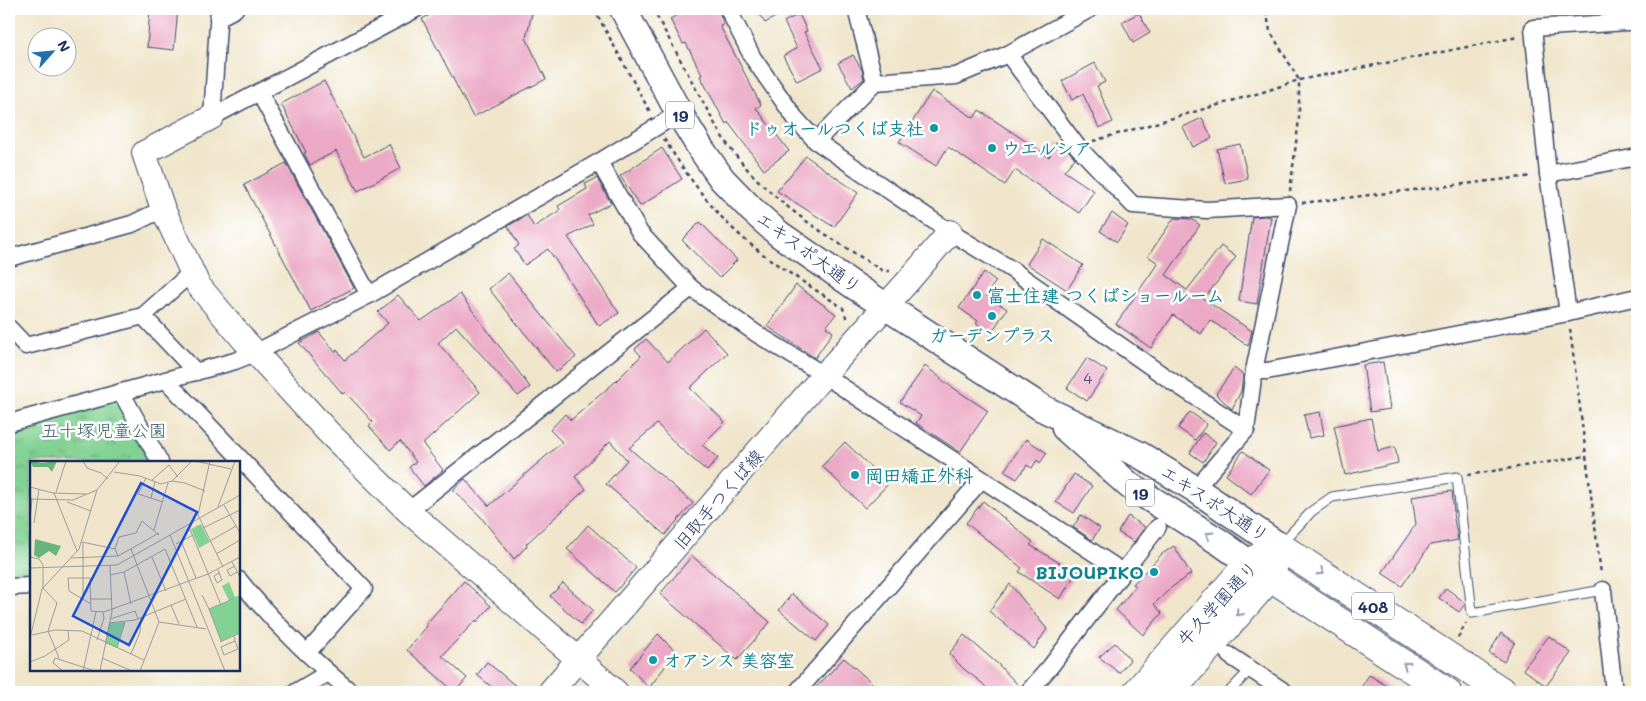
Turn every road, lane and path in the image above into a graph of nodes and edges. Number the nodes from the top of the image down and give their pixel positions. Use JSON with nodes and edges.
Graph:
{"nodes":[{"id":1,"x":235,"y":9,"type":"edge"},
{"id":2,"x":416,"y":9,"type":"edge"},
{"id":3,"x":623,"y":9,"type":"edge"},
{"id":4,"x":653,"y":9,"type":"edge"},
{"id":5,"x":728,"y":9,"type":"edge"},
{"id":6,"x":856,"y":9,"type":"edge"},
{"id":7,"x":1090,"y":9,"type":"edge"},
{"id":8,"x":1266,"y":9,"type":"edge"},
{"id":9,"x":218,"y":13,"type":"edge"},
{"id":10,"x":1637,"y":22,"type":"edge"},
{"id":11,"x":1534,"y":34,"type":"junction"},
{"id":12,"x":1008,"y":54,"type":"junction"},
{"id":13,"x":1299,"y":80,"type":"junction"},
{"id":14,"x":875,"y":82,"type":"junction"},
{"id":15,"x":258,"y":92,"type":"junction"},
{"id":16,"x":679,"y":113,"type":"junction"},
{"id":17,"x":212,"y":117,"type":"junction"},
{"id":18,"x":816,"y":141,"type":"junction"},
{"id":19,"x":1077,"y":146,"type":"junction"},
{"id":20,"x":1637,"y":157,"type":"edge"},
{"id":21,"x":598,"y":162,"type":"junction"},
{"id":22,"x":1548,"y":174,"type":"junction"},
{"id":23,"x":1288,"y":205,"type":"junction"},
{"id":24,"x":163,"y":208,"type":"junction"},
{"id":25,"x":950,"y":232,"type":"junction"},
{"id":26,"x":9,"y":258,"type":"edge"},
{"id":27,"x":192,"y":272,"type":"junction"},
{"id":28,"x":892,"y":272,"type":"dead end"},
{"id":29,"x":691,"y":288,"type":"junction"},
{"id":30,"x":369,"y":295,"type":"junction"},
{"id":31,"x":1637,"y":297,"type":"edge"},
{"id":32,"x":886,"y":306,"type":"junction"},
{"id":33,"x":1568,"y":313,"type":"junction"},
{"id":34,"x":143,"y":316,"type":"junction"},
{"id":35,"x":9,"y":328,"type":"edge"},
{"id":36,"x":255,"y":352,"type":"junction"},
{"id":37,"x":1254,"y":370,"type":"junction"},
{"id":38,"x":196,"y":372,"type":"junction"},
{"id":39,"x":824,"y":376,"type":"junction"},
{"id":40,"x":166,"y":380,"type":"junction"},
{"id":41,"x":121,"y":392,"type":"junction"},
{"id":42,"x":1042,"y":408,"type":"junction"},
{"id":43,"x":9,"y":423,"type":"edge"},
{"id":44,"x":1246,"y":430,"type":"junction"},
{"id":45,"x":1586,"y":456,"type":"junction"},
{"id":46,"x":159,"y":461,"type":"edge"},
{"id":47,"x":1457,"y":477,"type":"junction"},
{"id":48,"x":981,"y":480,"type":"junction"},
{"id":49,"x":1196,"y":488,"type":"junction"},
{"id":50,"x":408,"y":511,"type":"junction"},
{"id":51,"x":1158,"y":527,"type":"dead end"},
{"id":52,"x":1279,"y":546,"type":"junction"},
{"id":53,"x":1260,"y":569,"type":"junction"},
{"id":54,"x":1123,"y":572,"type":"junction"},
{"id":55,"x":240,"y":581,"type":"edge"},
{"id":56,"x":30,"y":586,"type":"edge"},
{"id":57,"x":9,"y":588,"type":"edge"},
{"id":58,"x":1603,"y":590,"type":"junction"},
{"id":59,"x":1472,"y":613,"type":"junction"},
{"id":60,"x":1456,"y":641,"type":"dead end"},
{"id":61,"x":307,"y":653,"type":"junction"},
{"id":62,"x":1229,"y":655,"type":"dead end"},
{"id":63,"x":579,"y":660,"type":"junction"},
{"id":64,"x":1250,"y":670,"type":"junction"},
{"id":65,"x":328,"y":673,"type":"junction"},
{"id":66,"x":1280,"y":691,"type":"edge"},
{"id":67,"x":296,"y":692,"type":"edge"},
{"id":68,"x":351,"y":692,"type":"edge"},
{"id":69,"x":550,"y":692,"type":"edge"},
{"id":70,"x":616,"y":692,"type":"edge"},
{"id":71,"x":797,"y":692,"type":"edge"},
{"id":72,"x":1028,"y":692,"type":"edge"},
{"id":73,"x":1137,"y":692,"type":"edge"},
{"id":74,"x":1170,"y":692,"type":"edge"},
{"id":75,"x":1229,"y":692,"type":"edge"},
{"id":76,"x":1447,"y":692,"type":"edge"},
{"id":77,"x":1503,"y":692,"type":"edge"},
{"id":78,"x":1614,"y":692,"type":"edge"}],
"edges":[{"from":1,"to":9,"type":"street"},
{"from":2,"to":15,"type":"street"},
{"from":3,"to":16,"type":"main road","name":"エキスポ大通り","number":"19"},
{"from":4,"to":28,"type":"path"},
{"from":5,"to":18,"type":"street"},
{"from":6,"to":14,"type":"street"},
{"from":7,"to":12,"type":"street"},
{"from":8,"to":13,"type":"path"},
{"from":9,"to":17,"type":"street"},
{"from":10,"to":11,"type":"street"},
{"from":11,"to":13,"type":"path"},
{"from":11,"to":22,"type":"street"},
{"from":12,"to":14,"type":"street"},
{"from":12,"to":19,"type":"street"},
{"from":13,"to":19,"type":"path"},
{"from":13,"to":23,"type":"path"},
{"from":14,"to":18,"type":"street"},
{"from":15,"to":17,"type":"street"},
{"from":15,"to":30,"type":"street"},
{"from":16,"to":21,"type":"street"},
{"from":16,"to":32,"type":"main road","name":"エキスポ大通り","number":"19"},
{"from":17,"to":24,"type":"street"},
{"from":18,"to":25,"type":"street"},
{"from":19,"to":23,"type":"street"},
{"from":20,"to":22,"type":"street"},
{"from":21,"to":29,"type":"street"},
{"from":21,"to":30,"type":"street"},
{"from":22,"to":23,"type":"path"},
{"from":22,"to":33,"type":"street"},
{"from":23,"to":37,"type":"street"},
{"from":24,"to":26,"type":"street"},
{"from":24,"to":27,"type":"street"},
{"from":25,"to":32,"type":"street","name":"旧取手つくば線"},
{"from":25,"to":44,"type":"street"},
{"from":27,"to":34,"type":"street"},
{"from":27,"to":36,"type":"street"},
{"from":29,"to":39,"type":"street"},
{"from":29,"to":50,"type":"street"},
{"from":30,"to":36,"type":"street"},
{"from":31,"to":33,"type":"street"},
{"from":32,"to":39,"type":"street","name":"旧取手つくば線"},
{"from":32,"to":42,"type":"main road","name":"エキスポ大通り","number":"19"},
{"from":33,"to":37,"type":"street"},
{"from":33,"to":45,"type":"path"},
{"from":34,"to":35,"type":"street"},
{"from":34,"to":38,"type":"street"},
{"from":36,"to":38,"type":"street"},
{"from":36,"to":50,"type":"street"},
{"from":37,"to":44,"type":"street"},
{"from":38,"to":40,"type":"street"},
{"from":39,"to":48,"type":"street"},
{"from":39,"to":63,"type":"street","name":"旧取手つくば線"},
{"from":40,"to":41,"type":"street"},
{"from":40,"to":61,"type":"street"},
{"from":41,"to":43,"type":"street"},
{"from":41,"to":46,"type":"street"},
{"from":42,"to":49,"type":"main road","name":"エキスポ大通り","number":"19"},
{"from":53,"to":42,"type":"main road","name":"エキスポ大通り","number":"19","one_way":true},
{"from":44,"to":49,"type":"street"},
{"from":45,"to":47,"type":"path"},
{"from":45,"to":58,"type":"path"},
{"from":47,"to":52,"type":"lane"},
{"from":47,"to":59,"type":"lane"},
{"from":48,"to":54,"type":"street"},
{"from":48,"to":71,"type":"street"},
{"from":49,"to":52,"type":"main road","name":"エキスポ大通り","number":"19"},
{"from":50,"to":63,"type":"street"},
{"from":51,"to":54,"type":"street"},
{"from":52,"to":53,"type":"highway","name":"牛久学園通り"},
{"from":52,"to":77,"type":"highway","number":"408","one_way":true},
{"from":53,"to":73,"type":"highway","name":"牛久学園通り"},
{"from":53,"to":74,"type":"highway","name":"牛久学園通り","one_way":true},
{"from":76,"to":53,"type":"highway","number":"408","one_way":true},
{"from":54,"to":72,"type":"street"},
{"from":55,"to":61,"type":"street"},
{"from":56,"to":57,"type":"street"},
{"from":58,"to":59,"type":"lane"},
{"from":58,"to":78,"type":"street"},
{"from":59,"to":60,"type":"path"},
{"from":61,"to":65,"type":"street"},
{"from":62,"to":64,"type":"street"},
{"from":63,"to":69,"type":"street","name":"旧取手つくば線"},
{"from":63,"to":70,"type":"street"},
{"from":64,"to":66,"type":"street"},
{"from":64,"to":75,"type":"lane"},
{"from":65,"to":67,"type":"street"},
{"from":65,"to":68,"type":"street"}]}
